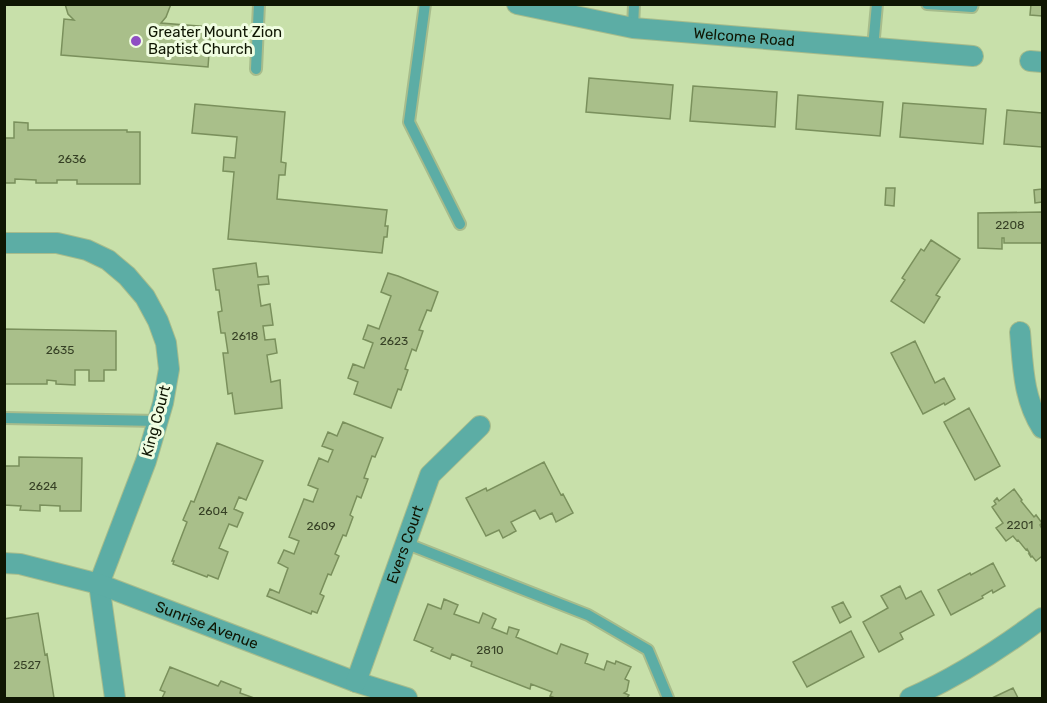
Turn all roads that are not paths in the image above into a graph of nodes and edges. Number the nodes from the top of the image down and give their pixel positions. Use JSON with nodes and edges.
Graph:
{"nodes":[{"id":1,"x":259,"y":4,"type":"edge"},
{"id":2,"x":425,"y":4,"type":"edge"},
{"id":3,"x":518,"y":4,"type":"edge"},
{"id":4,"x":634,"y":4,"type":"edge"},
{"id":5,"x":877,"y":4,"type":"edge"},
{"id":6,"x":927,"y":4,"type":"edge"},
{"id":7,"x":973,"y":4,"type":"edge"},
{"id":8,"x":633,"y":28,"type":"junction"},
{"id":9,"x":873,"y":48,"type":"junction"},
{"id":10,"x":973,"y":56,"type":"dead end"},
{"id":11,"x":256,"y":69,"type":"dead end"},
{"id":12,"x":460,"y":224,"type":"dead end"},
{"id":13,"x":4,"y":243,"type":"edge"},
{"id":14,"x":1020,"y":332,"type":"dead end"},
{"id":15,"x":4,"y":418,"type":"edge"},
{"id":16,"x":158,"y":421,"type":"junction"},
{"id":17,"x":480,"y":426,"type":"dead end"},
{"id":18,"x":1042,"y":428,"type":"edge"},
{"id":19,"x":405,"y":543,"type":"junction"},
{"id":20,"x":4,"y":564,"type":"edge"},
{"id":21,"x":99,"y":584,"type":"junction"},
{"id":22,"x":1042,"y":618,"type":"edge"},
{"id":23,"x":356,"y":682,"type":"junction"},
{"id":24,"x":920,"y":696,"type":"edge"},
{"id":25,"x":115,"y":699,"type":"edge"},
{"id":26,"x":407,"y":699,"type":"edge"},
{"id":27,"x":668,"y":699,"type":"edge"}],
"edges":[{"from":1,"to":11,"type":"lane"},
{"from":2,"to":12,"type":"lane"},
{"from":3,"to":8,"type":"street","name":"Welcome Road"},
{"from":4,"to":8,"type":"lane"},
{"from":5,"to":9,"type":"lane"},
{"from":6,"to":7,"type":"lane"},
{"from":8,"to":9,"type":"street","name":"Welcome Road"},
{"from":9,"to":10,"type":"street","name":"Welcome Road"},
{"from":13,"to":16,"type":"street","name":"King Court"},
{"from":14,"to":18,"type":"street"},
{"from":15,"to":16,"type":"lane"},
{"from":16,"to":21,"type":"street","name":"King Court"},
{"from":17,"to":19,"type":"street","name":"Evers Court"},
{"from":19,"to":23,"type":"street","name":"Evers Court"},
{"from":19,"to":27,"type":"lane"},
{"from":20,"to":21,"type":"street","name":"Sunrise Avenue"},
{"from":21,"to":23,"type":"street","name":"Sunrise Avenue"},
{"from":21,"to":25,"type":"street","name":"King Court"},
{"from":22,"to":24,"type":"street"},
{"from":23,"to":26,"type":"street","name":"Sunrise Avenue"}]}
